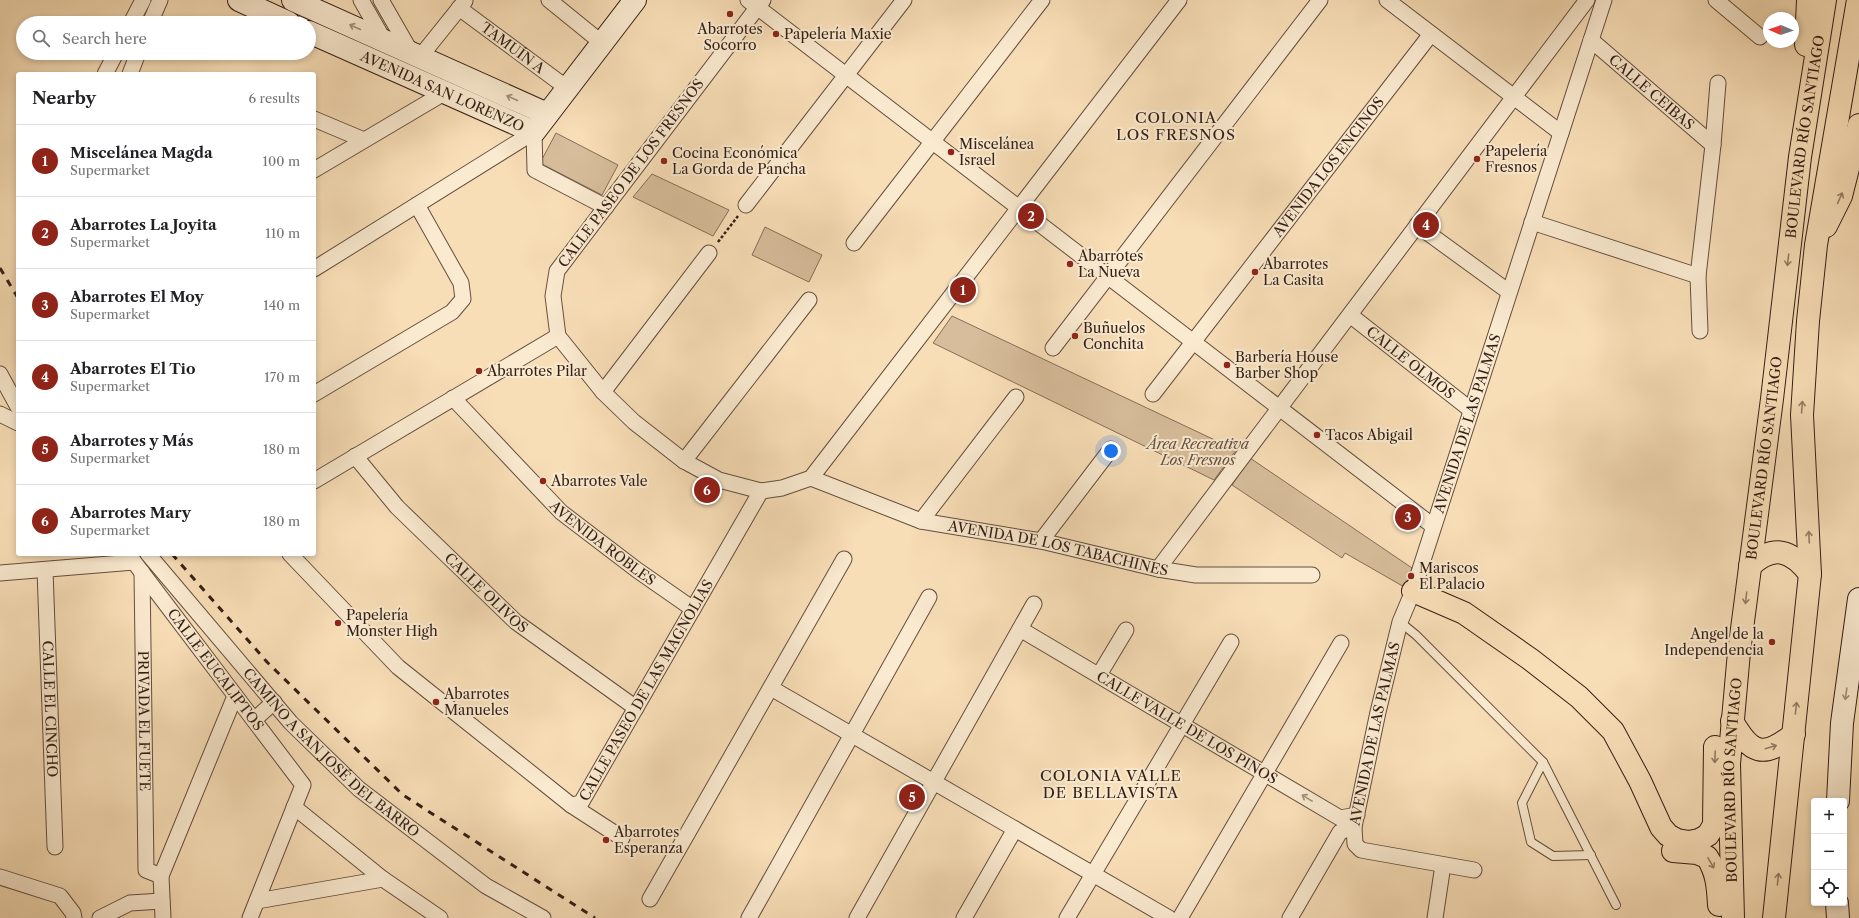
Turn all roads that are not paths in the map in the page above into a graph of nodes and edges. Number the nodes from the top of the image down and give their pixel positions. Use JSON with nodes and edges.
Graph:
{"nodes":[{"id":1,"x":143,"y":0,"type":"edge"},
{"id":2,"x":160,"y":0,"type":"edge"},
{"id":3,"x":239,"y":0,"type":"edge"},
{"id":4,"x":293,"y":0,"type":"edge"},
{"id":5,"x":361,"y":0,"type":"edge"},
{"id":6,"x":381,"y":0,"type":"edge"},
{"id":7,"x":549,"y":0,"type":"edge"},
{"id":8,"x":635,"y":0,"type":"edge"},
{"id":9,"x":904,"y":0,"type":"edge"},
{"id":10,"x":1042,"y":0,"type":"edge"},
{"id":11,"x":1179,"y":0,"type":"edge"},
{"id":12,"x":1320,"y":0,"type":"edge"},
{"id":13,"x":1387,"y":0,"type":"edge"},
{"id":14,"x":1588,"y":0,"type":"edge"},
{"id":15,"x":1604,"y":0,"type":"edge"},
{"id":16,"x":1716,"y":0,"type":"edge"},
{"id":17,"x":1808,"y":0,"type":"edge"},
{"id":18,"x":1825,"y":0,"type":"edge"},
{"id":19,"x":1858,"y":0,"type":"edge"},
{"id":20,"x":756,"y":2,"type":"edge"},
{"id":21,"x":462,"y":4,"type":"edge"},
{"id":22,"x":135,"y":16,"type":"edge"},
{"id":23,"x":153,"y":16,"type":"edge"},
{"id":24,"x":274,"y":16,"type":"edge"},
{"id":25,"x":1431,"y":34,"type":"junction"},
{"id":26,"x":316,"y":35,"type":"edge"},
{"id":27,"x":1760,"y":37,"type":"dead end"},
{"id":28,"x":1591,"y":40,"type":"junction"},
{"id":29,"x":385,"y":41,"type":"junction"},
{"id":30,"x":602,"y":43,"type":"junction"},
{"id":31,"x":416,"y":55,"type":"junction"},
{"id":32,"x":112,"y":60,"type":"edge"},
{"id":33,"x":135,"y":60,"type":"edge"},
{"id":34,"x":376,"y":63,"type":"junction"},
{"id":35,"x":106,"y":72,"type":"edge"},
{"id":36,"x":131,"y":72,"type":"edge"},
{"id":37,"x":402,"y":74,"type":"junction"},
{"id":38,"x":846,"y":75,"type":"junction"},
{"id":39,"x":1718,"y":83,"type":"dead end"},
{"id":40,"x":567,"y":88,"type":"junction"},
{"id":41,"x":444,"y":93,"type":"junction"},
{"id":42,"x":1514,"y":97,"type":"junction"},
{"id":43,"x":547,"y":114,"type":"junction"},
{"id":44,"x":316,"y":120,"type":"edge"},
{"id":45,"x":1859,"y":125,"type":"edge"},
{"id":46,"x":534,"y":132,"type":"junction"},
{"id":47,"x":1561,"y":133,"type":"junction"},
{"id":48,"x":364,"y":140,"type":"junction"},
{"id":49,"x":932,"y":141,"type":"junction"},
{"id":50,"x":1713,"y":145,"type":"junction"},
{"id":51,"x":1800,"y":157,"type":"junction"},
{"id":52,"x":316,"y":169,"type":"edge"},
{"id":53,"x":417,"y":205,"type":"junction"},
{"id":54,"x":746,"y":205,"type":"road end"},
{"id":55,"x":606,"y":207,"type":"junction"},
{"id":56,"x":1019,"y":208,"type":"junction"},
{"id":57,"x":1532,"y":222,"type":"junction"},
{"id":58,"x":1417,"y":225,"type":"junction"},
{"id":59,"x":854,"y":243,"type":"dead end"},
{"id":60,"x":1816,"y":245,"type":"junction"},
{"id":61,"x":709,"y":253,"type":"road end"},
{"id":62,"x":316,"y":268,"type":"edge"},
{"id":63,"x":1108,"y":276,"type":"junction"},
{"id":64,"x":1698,"y":276,"type":"junction"},
{"id":65,"x":1509,"y":292,"type":"junction"},
{"id":66,"x":809,"y":300,"type":"dead end"},
{"id":67,"x":1350,"y":315,"type":"junction"},
{"id":68,"x":1700,"y":331,"type":"dead end"},
{"id":69,"x":558,"y":336,"type":"junction"},
{"id":70,"x":1194,"y":342,"type":"junction"},
{"id":71,"x":1054,"y":348,"type":"dead end"},
{"id":72,"x":0,"y":374,"type":"edge"},
{"id":73,"x":603,"y":392,"type":"junction"},
{"id":74,"x":316,"y":393,"type":"edge"},
{"id":75,"x":1153,"y":394,"type":"dead end"},
{"id":76,"x":1016,"y":397,"type":"dead end"},
{"id":77,"x":0,"y":398,"type":"edge"},
{"id":78,"x":453,"y":398,"type":"junction"},
{"id":79,"x":16,"y":403,"type":"edge"},
{"id":80,"x":16,"y":406,"type":"edge"},
{"id":81,"x":1280,"y":408,"type":"junction"},
{"id":82,"x":1471,"y":410,"type":"junction"},
{"id":83,"x":0,"y":414,"type":"edge"},
{"id":84,"x":16,"y":422,"type":"edge"},
{"id":85,"x":1111,"y":450,"type":"dead end"},
{"id":86,"x":355,"y":456,"type":"junction"},
{"id":87,"x":684,"y":461,"type":"junction"},
{"id":88,"x":811,"y":478,"type":"junction"},
{"id":89,"x":316,"y":480,"type":"edge"},
{"id":90,"x":761,"y":491,"type":"junction"},
{"id":91,"x":921,"y":521,"type":"junction"},
{"id":92,"x":1434,"y":526,"type":"junction"},
{"id":93,"x":1040,"y":541,"type":"junction"},
{"id":94,"x":150,"y":556,"type":"edge"},
{"id":95,"x":292,"y":556,"type":"edge"},
{"id":96,"x":844,"y":559,"type":"dead end"},
{"id":97,"x":135,"y":562,"type":"edge"},
{"id":98,"x":1750,"y":566,"type":"junction"},
{"id":99,"x":45,"y":570,"type":"junction"},
{"id":100,"x":1158,"y":570,"type":"junction"},
{"id":101,"x":0,"y":573,"type":"edge"},
{"id":102,"x":1810,"y":574,"type":"junction"},
{"id":103,"x":1312,"y":575,"type":"dead end"},
{"id":104,"x":929,"y":597,"type":"dead end"},
{"id":105,"x":1859,"y":599,"type":"edge"},
{"id":106,"x":1034,"y":604,"type":"dead end"},
{"id":107,"x":1407,"y":605,"type":"junction"},
{"id":108,"x":693,"y":609,"type":"junction"},
{"id":109,"x":1020,"y":629,"type":"junction"},
{"id":110,"x":1126,"y":630,"type":"dead end"},
{"id":111,"x":1232,"y":642,"type":"dead end"},
{"id":112,"x":1341,"y":643,"type":"dead end"},
{"id":113,"x":1739,"y":652,"type":"junction"},
{"id":114,"x":1099,"y":675,"type":"junction"},
{"id":115,"x":771,"y":688,"type":"junction"},
{"id":116,"x":235,"y":696,"type":"junction"},
{"id":117,"x":274,"y":702,"type":"junction"},
{"id":118,"x":636,"y":708,"type":"junction"},
{"id":119,"x":254,"y":720,"type":"junction"},
{"id":120,"x":1732,"y":721,"type":"junction"},
{"id":121,"x":1182,"y":724,"type":"junction"},
{"id":122,"x":1794,"y":734,"type":"junction"},
{"id":123,"x":852,"y":735,"type":"junction"},
{"id":124,"x":1543,"y":762,"type":"junction"},
{"id":125,"x":1265,"y":773,"type":"junction"},
{"id":126,"x":934,"y":783,"type":"junction"},
{"id":127,"x":1838,"y":798,"type":"edge"},
{"id":128,"x":571,"y":805,"type":"junction"},
{"id":129,"x":294,"y":807,"type":"junction"},
{"id":130,"x":1355,"y":821,"type":"junction"},
{"id":131,"x":1340,"y":825,"type":"junction"},
{"id":132,"x":1015,"y":829,"type":"junction"},
{"id":133,"x":622,"y":838,"type":"dead end"},
{"id":134,"x":55,"y":847,"type":"dead end"},
{"id":135,"x":1591,"y":855,"type":"junction"},
{"id":136,"x":1443,"y":865,"type":"junction"},
{"id":137,"x":1474,"y":870,"type":"dead end"},
{"id":138,"x":1093,"y":874,"type":"junction"},
{"id":139,"x":161,"y":876,"type":"junction"},
{"id":140,"x":0,"y":877,"type":"edge"},
{"id":141,"x":383,"y":879,"type":"junction"},
{"id":142,"x":650,"y":898,"type":"dead end"},
{"id":143,"x":257,"y":900,"type":"junction"},
{"id":144,"x":162,"y":901,"type":"junction"},
{"id":145,"x":1616,"y":905,"type":"dead end"},
{"id":146,"x":1837,"y":906,"type":"edge"},
{"id":147,"x":74,"y":918,"type":"edge"},
{"id":148,"x":100,"y":918,"type":"edge"},
{"id":149,"x":162,"y":918,"type":"edge"},
{"id":150,"x":250,"y":918,"type":"edge"},
{"id":151,"x":440,"y":918,"type":"edge"},
{"id":152,"x":543,"y":918,"type":"edge"},
{"id":153,"x":749,"y":918,"type":"edge"},
{"id":154,"x":857,"y":918,"type":"edge"},
{"id":155,"x":964,"y":918,"type":"edge"},
{"id":156,"x":1067,"y":918,"type":"edge"},
{"id":157,"x":1169,"y":918,"type":"edge"},
{"id":158,"x":1180,"y":918,"type":"edge"},
{"id":159,"x":1290,"y":918,"type":"edge"},
{"id":160,"x":1435,"y":918,"type":"edge"},
{"id":161,"x":1720,"y":918,"type":"edge"},
{"id":162,"x":1733,"y":918,"type":"edge"},
{"id":163,"x":1774,"y":918,"type":"edge"},
{"id":164,"x":1838,"y":918,"type":"edge"}],
"edges":[{"from":1,"to":22,"type":"street"},
{"from":2,"to":23,"type":"street"},
{"from":3,"to":24,"type":"street"},
{"from":29,"to":4,"type":"street","name":"AVENIDA SAN LORENZO","one_way":true},
{"from":5,"to":29,"type":"street"},
{"from":6,"to":31,"type":"street"},
{"from":7,"to":30,"type":"street"},
{"from":8,"to":30,"type":"street"},
{"from":9,"to":38,"type":"street"},
{"from":10,"to":49,"type":"street"},
{"from":11,"to":56,"type":"street"},
{"from":12,"to":63,"type":"street"},
{"from":13,"to":25,"type":"street"},
{"from":14,"to":42,"type":"street"},
{"from":15,"to":28,"type":"street","name":"AVENIDA DE LAS PALMAS"},
{"from":16,"to":27,"type":"street"},
{"from":17,"to":51,"type":"main road"},
{"from":18,"to":51,"type":"main road","name":"BOULEVARD RÍO SANTIAGO"},
{"from":19,"to":60,"type":"main road","name":"BOULEVARD RÍO SANTIAGO"},
{"from":20,"to":38,"type":"street"},
{"from":20,"to":55,"type":"street","name":"CALLE PASEO DE LOS FRESNOS"},
{"from":21,"to":31,"type":"street"},
{"from":21,"to":40,"type":"street","name":"TAMUÍN A"},
{"from":25,"to":42,"type":"street"},
{"from":25,"to":70,"type":"street","name":"AVENIDA LOS ENCINOS"},
{"from":26,"to":34,"type":"street","name":"AVENIDA SAN LORENZO"},
{"from":28,"to":47,"type":"street","name":"AVENIDA DE LAS PALMAS"},
{"from":28,"to":50,"type":"street","name":"CALLE CEIBAS"},
{"from":29,"to":31,"type":"street","name":"AVENIDA SAN LORENZO"},
{"from":29,"to":34,"type":"street"},
{"from":30,"to":40,"type":"street"},
{"from":31,"to":37,"type":"street"},
{"from":43,"to":31,"type":"street","name":"AVENIDA SAN LORENZO","one_way":true},
{"from":32,"to":35,"type":"street"},
{"from":33,"to":36,"type":"street"},
{"from":34,"to":37,"type":"street","name":"AVENIDA SAN LORENZO"},
{"from":37,"to":41,"type":"street","name":"AVENIDA SAN LORENZO"},
{"from":38,"to":49,"type":"street"},
{"from":38,"to":54,"type":"street"},
{"from":39,"to":50,"type":"street"},
{"from":40,"to":43,"type":"street"},
{"from":41,"to":46,"type":"street","name":"AVENIDA SAN LORENZO"},
{"from":41,"to":48,"type":"street"},
{"from":42,"to":47,"type":"street"},
{"from":42,"to":58,"type":"street"},
{"from":43,"to":46,"type":"street"},
{"from":44,"to":48,"type":"street"},
{"from":60,"to":45,"type":"main road","one_way":true},
{"from":46,"to":53,"type":"street"},
{"from":46,"to":55,"type":"street","name":"AVENIDA SAN LORENZO"},
{"from":47,"to":57,"type":"street","name":"AVENIDA DE LAS PALMAS"},
{"from":48,"to":52,"type":"street"},
{"from":49,"to":56,"type":"street"},
{"from":49,"to":59,"type":"street"},
{"from":50,"to":64,"type":"street"},
{"from":51,"to":98,"type":"main road","name":"BOULEVARD RÍO SANTIAGO","one_way":true},
{"from":53,"to":62,"type":"street"},
{"from":53,"to":74,"type":"street"},
{"from":55,"to":69,"type":"street","name":"CALLE PASEO DE LOS FRESNOS"},
{"from":56,"to":63,"type":"street"},
{"from":56,"to":88,"type":"street"},
{"from":57,"to":64,"type":"street"},
{"from":57,"to":65,"type":"street","name":"AVENIDA DE LAS PALMAS"},
{"from":58,"to":65,"type":"street"},
{"from":58,"to":67,"type":"street"},
{"from":102,"to":60,"type":"main road","name":"BOULEVARD RÍO SANTIAGO","one_way":true},
{"from":61,"to":73,"type":"street"},
{"from":63,"to":70,"type":"street"},
{"from":63,"to":71,"type":"street"},
{"from":64,"to":68,"type":"street"},
{"from":65,"to":82,"type":"street","name":"AVENIDA DE LAS PALMAS"},
{"from":66,"to":87,"type":"street"},
{"from":67,"to":81,"type":"street"},
{"from":67,"to":82,"type":"street","name":"CALLE OLMOS"},
{"from":69,"to":73,"type":"street"},
{"from":69,"to":78,"type":"street"},
{"from":70,"to":75,"type":"street","name":"AVENIDA LOS ENCINOS"},
{"from":70,"to":81,"type":"street"},
{"from":72,"to":79,"type":"street"},
{"from":73,"to":87,"type":"street"},
{"from":76,"to":91,"type":"street"},
{"from":77,"to":80,"type":"street"},
{"from":78,"to":86,"type":"street"},
{"from":78,"to":108,"type":"street","name":"AVENIDA ROBLES"},
{"from":81,"to":92,"type":"street"},
{"from":81,"to":100,"type":"street"},
{"from":82,"to":92,"type":"street","name":"AVENIDA DE LAS PALMAS"},
{"from":83,"to":84,"type":"street"},
{"from":85,"to":93,"type":"street"},
{"from":86,"to":89,"type":"street"},
{"from":86,"to":118,"type":"street","name":"CALLE OLIVOS"},
{"from":87,"to":90,"type":"street"},
{"from":88,"to":90,"type":"street"},
{"from":88,"to":91,"type":"street","name":"AVENIDA DE LOS TABACHINES"},
{"from":90,"to":108,"type":"street","name":"CALLE PASEO DE LAS MAGNOLIAS"},
{"from":91,"to":93,"type":"street","name":"AVENIDA DE LOS TABACHINES"},
{"from":92,"to":107,"type":"street","name":"AVENIDA DE LAS PALMAS"},
{"from":93,"to":100,"type":"street","name":"AVENIDA DE LOS TABACHINES"},
{"from":94,"to":117,"type":"street","name":"CAMINO A SAN JOSÉ DEL BARRO"},
{"from":95,"to":128,"type":"street","name":"CALLE PASEO DE LAS MAGNOLIAS"},
{"from":96,"to":115,"type":"street"},
{"from":97,"to":99,"type":"street"},
{"from":97,"to":116,"type":"street","name":"CALLE EUCALIPTOS"},
{"from":97,"to":139,"type":"street","name":"PRIVADA EL FUETE"},
{"from":98,"to":102,"type":"main road"},
{"from":98,"to":113,"type":"main road","name":"BOULEVARD RÍO SANTIAGO","one_way":true},
{"from":99,"to":101,"type":"street"},
{"from":99,"to":134,"type":"street","name":"CALLE EL CINCHO"},
{"from":100,"to":103,"type":"street","name":"AVENIDA DE LOS TABACHINES"},
{"from":122,"to":102,"type":"main road","name":"BOULEVARD RÍO SANTIAGO","one_way":true},
{"from":104,"to":123,"type":"street"},
{"from":105,"to":127,"type":"street","one_way":true},
{"from":106,"to":109,"type":"street"},
{"from":113,"to":107,"type":"main road","one_way":true},
{"from":107,"to":124,"type":"lane"},
{"from":107,"to":130,"type":"street","name":"AVENIDA DE LAS PALMAS"},
{"from":107,"to":161,"type":"main road","one_way":true},
{"from":108,"to":118,"type":"street","name":"CALLE PASEO DE LAS MAGNOLIAS"},
{"from":109,"to":114,"type":"street","name":"CALLE VALLE DE LOS PINOS"},
{"from":109,"to":126,"type":"street"},
{"from":110,"to":114,"type":"street"},
{"from":111,"to":121,"type":"street"},
{"from":112,"to":125,"type":"street"},
{"from":113,"to":120,"type":"main road","name":"BOULEVARD RÍO SANTIAGO"},
{"from":114,"to":121,"type":"street","name":"CALLE VALLE DE LOS PINOS"},
{"from":115,"to":123,"type":"street"},
{"from":115,"to":142,"type":"street"},
{"from":116,"to":119,"type":"street","name":"CALLE EUCALIPTOS"},
{"from":116,"to":139,"type":"street"},
{"from":117,"to":119,"type":"street"},
{"from":117,"to":152,"type":"street","name":"CAMINO A SAN JOSÉ DEL BARRO"},
{"from":118,"to":128,"type":"street","name":"CALLE PASEO DE LAS MAGNOLIAS"},
{"from":119,"to":129,"type":"street","name":"CALLE EUCALIPTOS"},
{"from":120,"to":122,"type":"main road","one_way":true},
{"from":120,"to":162,"type":"main road","name":"BOULEVARD RÍO SANTIAGO"},
{"from":121,"to":125,"type":"street","name":"CALLE VALLE DE LOS PINOS"},
{"from":121,"to":138,"type":"street"},
{"from":163,"to":122,"type":"main road","name":"BOULEVARD RÍO SANTIAGO","one_way":true},
{"from":123,"to":126,"type":"street"},
{"from":123,"to":153,"type":"street"},
{"from":124,"to":135,"type":"lane"},
{"from":124,"to":135,"type":"lane"},
{"from":131,"to":125,"type":"street","name":"CALLE VALLE DE LOS PINOS","one_way":true},
{"from":125,"to":158,"type":"street"},
{"from":126,"to":132,"type":"street"},
{"from":126,"to":154,"type":"street"},
{"from":128,"to":133,"type":"street"},
{"from":129,"to":141,"type":"street"},
{"from":129,"to":143,"type":"street"},
{"from":130,"to":131,"type":"street"},
{"from":130,"to":136,"type":"street","name":"AVENIDA DE LAS PALMAS"},
{"from":131,"to":159,"type":"street"},
{"from":132,"to":138,"type":"street"},
{"from":132,"to":155,"type":"street"},
{"from":135,"to":145,"type":"lane"},
{"from":136,"to":137,"type":"street"},
{"from":136,"to":160,"type":"street"},
{"from":138,"to":156,"type":"street"},
{"from":138,"to":157,"type":"street"},
{"from":139,"to":144,"type":"street"},
{"from":140,"to":147,"type":"street"},
{"from":141,"to":143,"type":"street"},
{"from":141,"to":151,"type":"street"},
{"from":143,"to":150,"type":"street"},
{"from":144,"to":148,"type":"street"},
{"from":144,"to":149,"type":"street"},
{"from":146,"to":164,"type":"street"}]}
